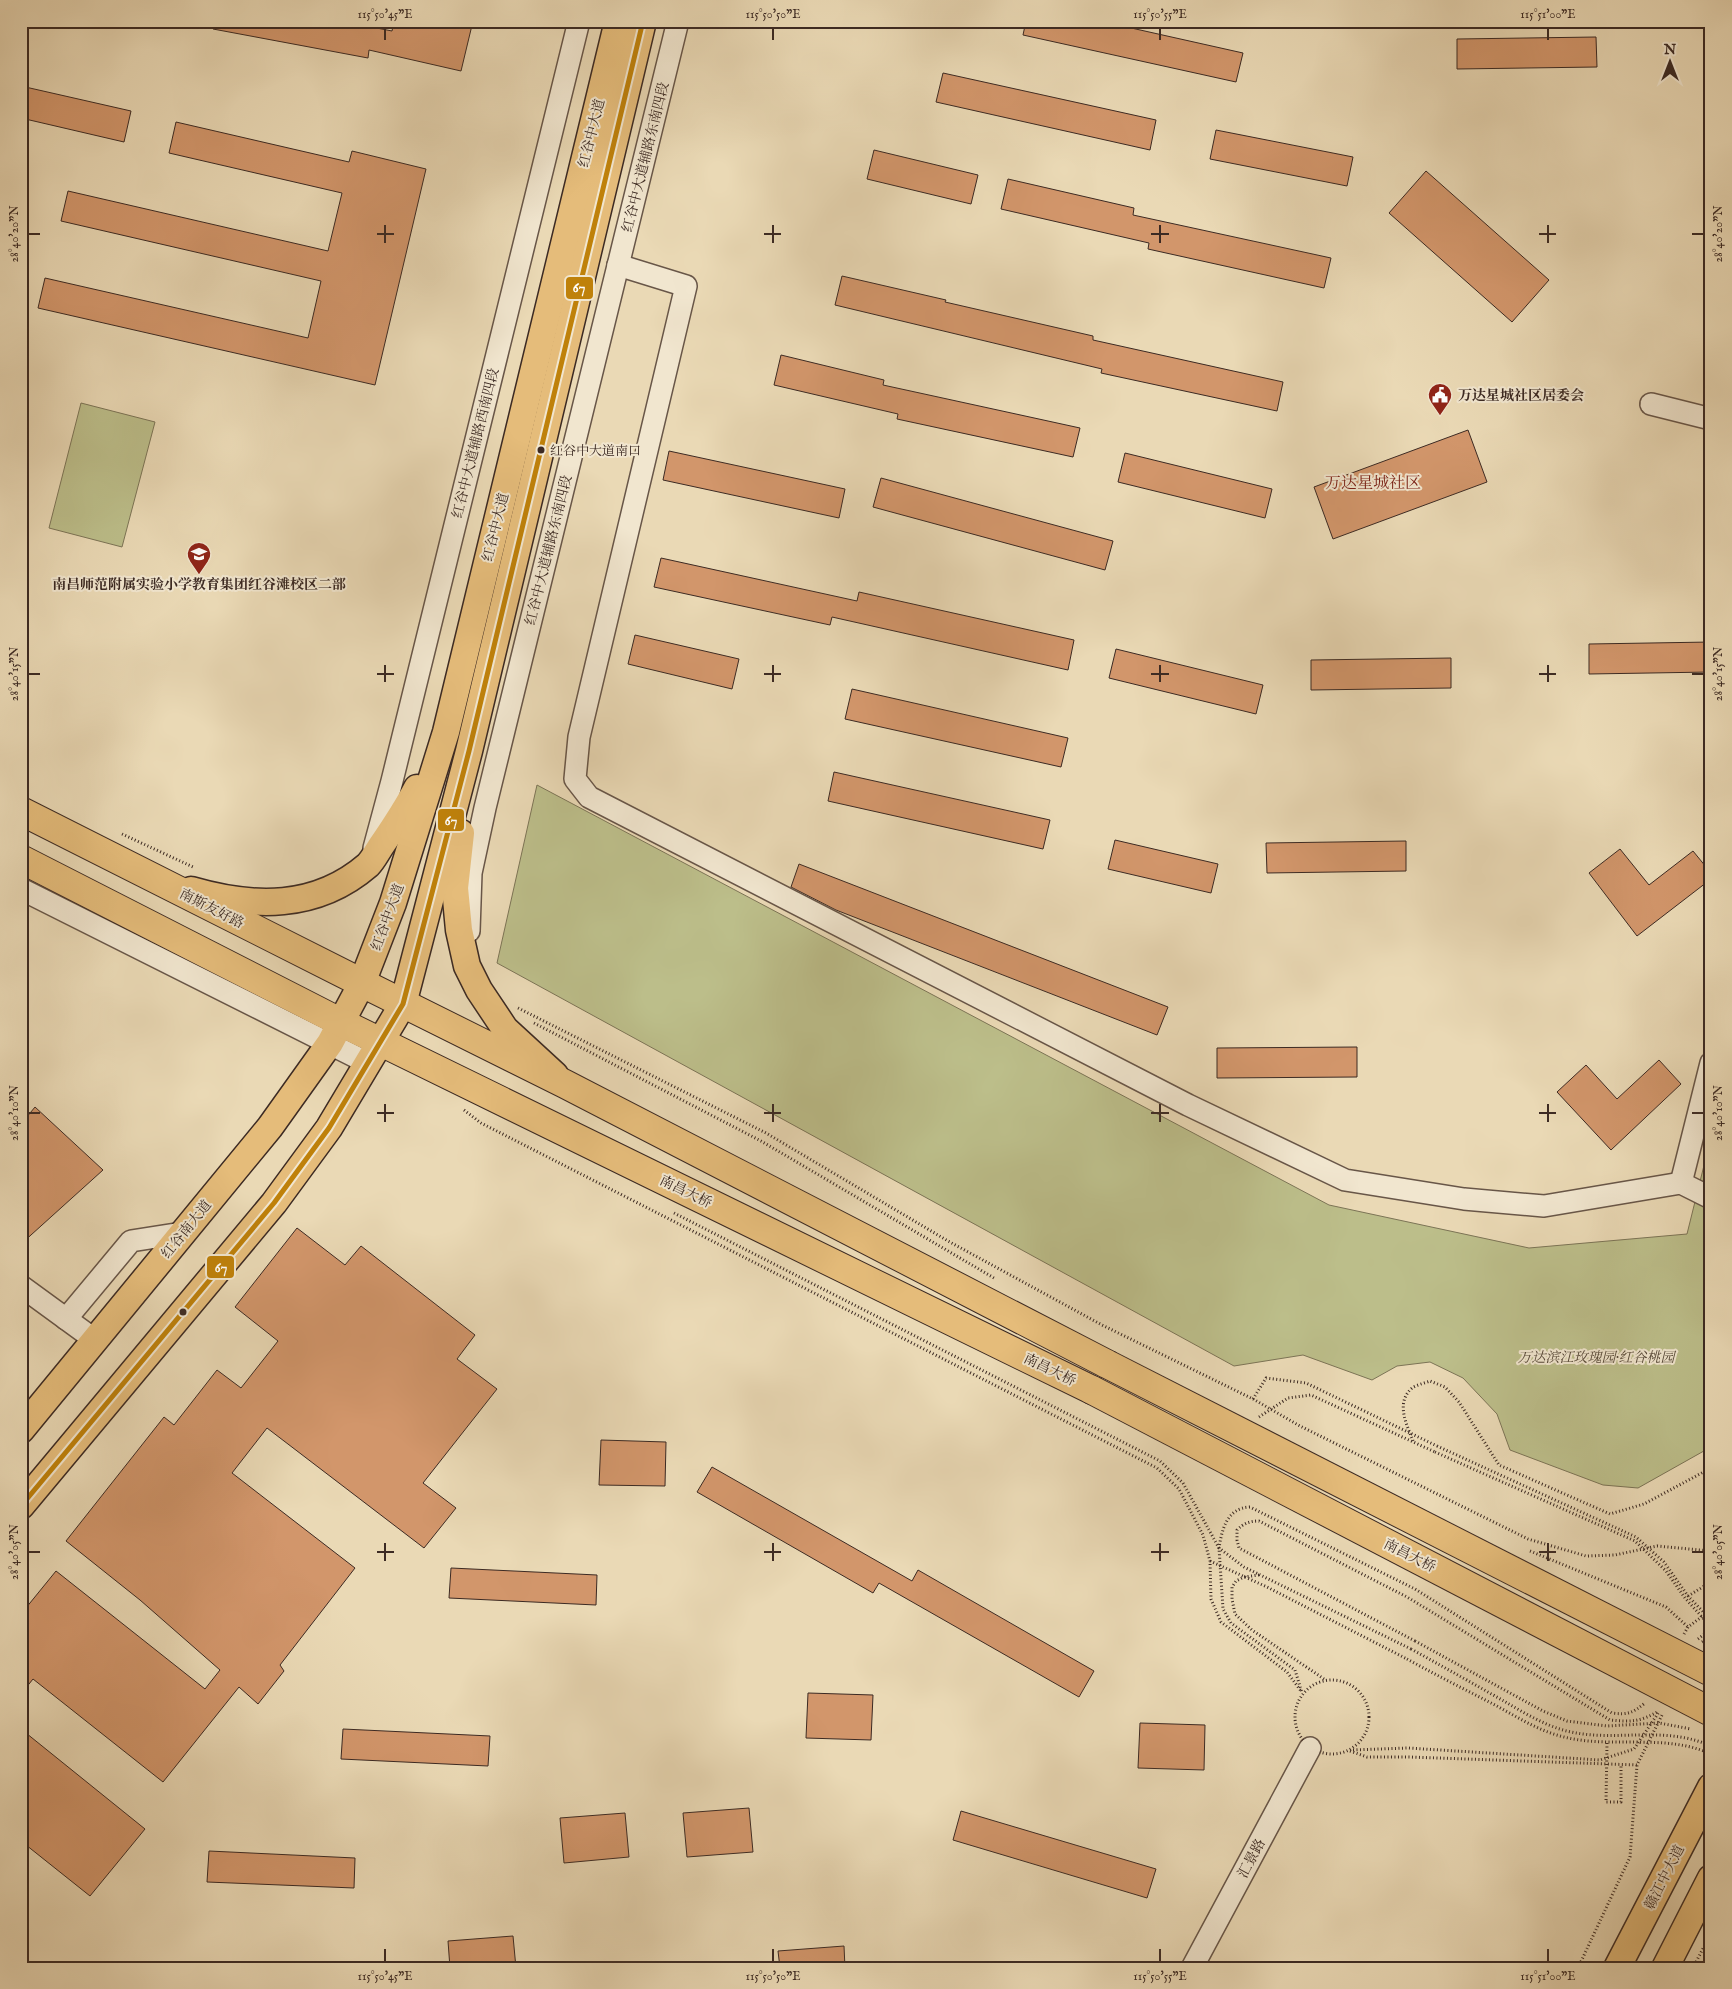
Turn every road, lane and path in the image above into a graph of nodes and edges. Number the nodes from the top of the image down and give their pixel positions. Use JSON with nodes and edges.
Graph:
{"nodes":[{"id":1,"x":579,"y":21,"type":"edge"},
{"id":2,"x":611,"y":21,"type":"edge"},
{"id":3,"x":618,"y":21,"type":"edge"},
{"id":4,"x":643,"y":21,"type":"edge"},
{"id":5,"x":678,"y":21,"type":"edge"},
{"id":6,"x":610,"y":58,"type":"junction"},
{"id":7,"x":613,"y":94,"type":"junction"},
{"id":8,"x":618,"y":265,"type":"junction"},
{"id":9,"x":1651,"y":404,"type":"dead end"},
{"id":10,"x":1711,"y":419,"type":"edge"},
{"id":11,"x":446,"y":732,"type":"junction"},
{"id":12,"x":469,"y":751,"type":"junction"},
{"id":13,"x":21,"y":811,"type":"edge"},
{"id":14,"x":118,"y":832,"type":"dead end"},
{"id":15,"x":21,"y":859,"type":"edge"},
{"id":16,"x":369,"y":864,"type":"junction"},
{"id":17,"x":198,"y":870,"type":"dead end"},
{"id":18,"x":158,"y":880,"type":"junction"},
{"id":19,"x":21,"y":889,"type":"edge"},
{"id":20,"x":467,"y":966,"type":"junction"},
{"id":21,"x":362,"y":983,"type":"junction"},
{"id":22,"x":403,"y":1004,"type":"junction"},
{"id":23,"x":510,"y":1004,"type":"dead end"},
{"id":24,"x":511,"y":1009,"type":"dead end"},
{"id":25,"x":519,"y":1014,"type":"dead end"},
{"id":26,"x":527,"y":1019,"type":"dead end"},
{"id":27,"x":336,"y":1033,"type":"junction"},
{"id":28,"x":375,"y":1052,"type":"junction"},
{"id":29,"x":1711,"y":1063,"type":"edge"},
{"id":30,"x":565,"y":1084,"type":"junction"},
{"id":31,"x":473,"y":1111,"type":"dead end"},
{"id":32,"x":1681,"y":1183,"type":"junction"},
{"id":33,"x":1711,"y":1198,"type":"edge"},
{"id":34,"x":667,"y":1210,"type":"dead end"},
{"id":35,"x":182,"y":1233,"type":"junction"},
{"id":36,"x":1002,"y":1282,"type":"dead end"},
{"id":37,"x":21,"y":1286,"type":"edge"},
{"id":38,"x":66,"y":1318,"type":"junction"},
{"id":39,"x":95,"y":1340,"type":"junction"},
{"id":40,"x":1253,"y":1398,"type":"junction"},
{"id":41,"x":1271,"y":1409,"type":"junction"},
{"id":42,"x":1251,"y":1412,"type":"dead end"},
{"id":43,"x":1259,"y":1417,"type":"junction"},
{"id":44,"x":1268,"y":1421,"type":"dead end"},
{"id":45,"x":21,"y":1430,"type":"edge"},
{"id":46,"x":1410,"y":1433,"type":"junction"},
{"id":47,"x":1413,"y":1441,"type":"junction"},
{"id":48,"x":1711,"y":1468,"type":"edge"},
{"id":49,"x":21,"y":1506,"type":"edge"},
{"id":50,"x":1219,"y":1548,"type":"junction"},
{"id":51,"x":1529,"y":1551,"type":"dead end"},
{"id":52,"x":1711,"y":1551,"type":"edge"},
{"id":53,"x":1210,"y":1561,"type":"junction"},
{"id":54,"x":1221,"y":1566,"type":"junction"},
{"id":55,"x":1260,"y":1575,"type":"junction"},
{"id":56,"x":1244,"y":1577,"type":"junction"},
{"id":57,"x":1711,"y":1582,"type":"edge"},
{"id":58,"x":1688,"y":1596,"type":"junction"},
{"id":59,"x":1711,"y":1610,"type":"edge"},
{"id":60,"x":1711,"y":1620,"type":"edge"},
{"id":61,"x":1688,"y":1627,"type":"junction"},
{"id":62,"x":1711,"y":1628,"type":"edge"},
{"id":63,"x":1684,"y":1635,"type":"dead end"},
{"id":64,"x":1711,"y":1636,"type":"edge"},
{"id":65,"x":1696,"y":1642,"type":"dead end"},
{"id":66,"x":1700,"y":1643,"type":"dead end"},
{"id":67,"x":1711,"y":1672,"type":"edge"},
{"id":68,"x":1324,"y":1679,"type":"junction"},
{"id":69,"x":1302,"y":1693,"type":"junction"},
{"id":70,"x":1645,"y":1704,"type":"dead end"},
{"id":71,"x":1664,"y":1709,"type":"dead end"},
{"id":72,"x":1702,"y":1721,"type":"edge"},
{"id":73,"x":1607,"y":1743,"type":"junction"},
{"id":74,"x":1711,"y":1746,"type":"edge"},
{"id":75,"x":1310,"y":1748,"type":"junction"},
{"id":76,"x":1350,"y":1751,"type":"junction"},
{"id":77,"x":1711,"y":1754,"type":"edge"},
{"id":78,"x":1621,"y":1765,"type":"junction"},
{"id":79,"x":1637,"y":1765,"type":"junction"},
{"id":80,"x":1711,"y":1787,"type":"edge"},
{"id":81,"x":1711,"y":1878,"type":"edge"},
{"id":82,"x":1711,"y":1933,"type":"edge"},
{"id":83,"x":1711,"y":1959,"type":"edge"},
{"id":84,"x":1192,"y":1968,"type":"edge"},
{"id":85,"x":1578,"y":1968,"type":"edge"},
{"id":86,"x":1617,"y":1968,"type":"edge"},
{"id":87,"x":1665,"y":1968,"type":"edge"},
{"id":88,"x":1693,"y":1968,"type":"edge"},
{"id":89,"x":1706,"y":1968,"type":"edge"}],
"edges":[{"from":1,"to":16,"type":"street","name":"红谷中大道辅路西南四段"},
{"from":2,"to":6,"type":"street"},
{"from":3,"to":6,"type":"main road","name":"红谷中大道"},
{"from":4,"to":7,"type":"main road","name":"红谷中大道"},
{"from":5,"to":8,"type":"street","name":"红谷中大道辅路东南四段"},
{"from":6,"to":7,"type":"main road","name":"红谷中大道"},
{"from":7,"to":11,"type":"main road","name":"红谷中大道"},
{"from":7,"to":12,"type":"main road","name":"红谷中大道"},
{"from":8,"to":20,"type":"street","name":"红谷中大道辅路东南四段"},
{"from":8,"to":32,"type":"street"},
{"from":9,"to":10,"type":"street"},
{"from":11,"to":16,"type":"main road"},
{"from":11,"to":21,"type":"main road","name":"红谷中大道"},
{"from":12,"to":20,"type":"main road"},
{"from":12,"to":22,"type":"main road","name":"红谷中大道"},
{"from":13,"to":18,"type":"highway","name":"南斯友好路"},
{"from":14,"to":17,"type":"path"},
{"from":15,"to":27,"type":"highway"},
{"from":16,"to":18,"type":"main road"},
{"from":18,"to":21,"type":"highway","name":"南斯友好路"},
{"from":19,"to":27,"type":"street"},
{"from":20,"to":30,"type":"main road"},
{"from":21,"to":22,"type":"highway","name":"南斯友好路"},
{"from":21,"to":27,"type":"main road","name":"红谷中大道"},
{"from":22,"to":28,"type":"main road","name":"红谷中大道"},
{"from":22,"to":30,"type":"highway"},
{"from":23,"to":40,"type":"path"},
{"from":24,"to":25,"type":"path"},
{"from":26,"to":36,"type":"path"},
{"from":27,"to":28,"type":"highway"},
{"from":27,"to":35,"type":"main road","name":"红谷南大道"},
{"from":28,"to":49,"type":"main road"},
{"from":28,"to":72,"type":"highway","name":"南昌大桥","bridge":true},
{"from":29,"to":32,"type":"street"},
{"from":30,"to":67,"type":"highway","bridge":true},
{"from":31,"to":53,"type":"path"},
{"from":32,"to":33,"type":"street"},
{"from":34,"to":50,"type":"path"},
{"from":35,"to":38,"type":"street"},
{"from":35,"to":39,"type":"main road","name":"红谷南大道"},
{"from":37,"to":38,"type":"street"},
{"from":38,"to":39,"type":"street"},
{"from":39,"to":45,"type":"main road","name":"红谷南大道"},
{"from":40,"to":41,"type":"path"},
{"from":40,"to":46,"type":"path"},
{"from":41,"to":43,"type":"path"},
{"from":41,"to":47,"type":"path"},
{"from":41,"to":52,"type":"path"},
{"from":42,"to":43,"type":"path"},
{"from":43,"to":44,"type":"path"},
{"from":46,"to":47,"type":"path"},
{"from":46,"to":48,"type":"path"},
{"from":46,"to":58,"type":"path","bridge":true},
{"from":47,"to":62,"type":"path","bridge":true},
{"from":50,"to":54,"type":"path"},
{"from":50,"to":55,"type":"path"},
{"from":50,"to":70,"type":"path"},
{"from":51,"to":61,"type":"path"},
{"from":53,"to":54,"type":"path"},
{"from":53,"to":69,"type":"path"},
{"from":54,"to":56,"type":"path"},
{"from":54,"to":69,"type":"path"},
{"from":55,"to":56,"type":"path"},
{"from":55,"to":74,"type":"path","bridge":true},
{"from":56,"to":68,"type":"path"},
{"from":56,"to":73,"type":"path","bridge":true},
{"from":57,"to":58,"type":"path"},
{"from":58,"to":60,"type":"path","bridge":true},
{"from":59,"to":61,"type":"path"},
{"from":61,"to":63,"type":"path"},
{"from":62,"to":65,"type":"path"},
{"from":64,"to":66,"type":"path"},
{"from":68,"to":69,"type":"path"},
{"from":68,"to":76,"type":"path"},
{"from":69,"to":75,"type":"path"},
{"from":71,"to":79,"type":"path"},
{"from":72,"to":76,"type":"path","bridge":true},
{"from":73,"to":77,"type":"path","bridge":true},
{"from":73,"to":78,"type":"path","bridge":true},
{"from":75,"to":76,"type":"path"},
{"from":75,"to":84,"type":"street","name":"汇景路"},
{"from":76,"to":78,"type":"path"},
{"from":78,"to":79,"type":"path"},
{"from":79,"to":85,"type":"path"},
{"from":80,"to":86,"type":"main road","name":"赣江中大道"},
{"from":81,"to":87,"type":"main road"},
{"from":82,"to":88,"type":"path"},
{"from":83,"to":89,"type":"path"}]}
